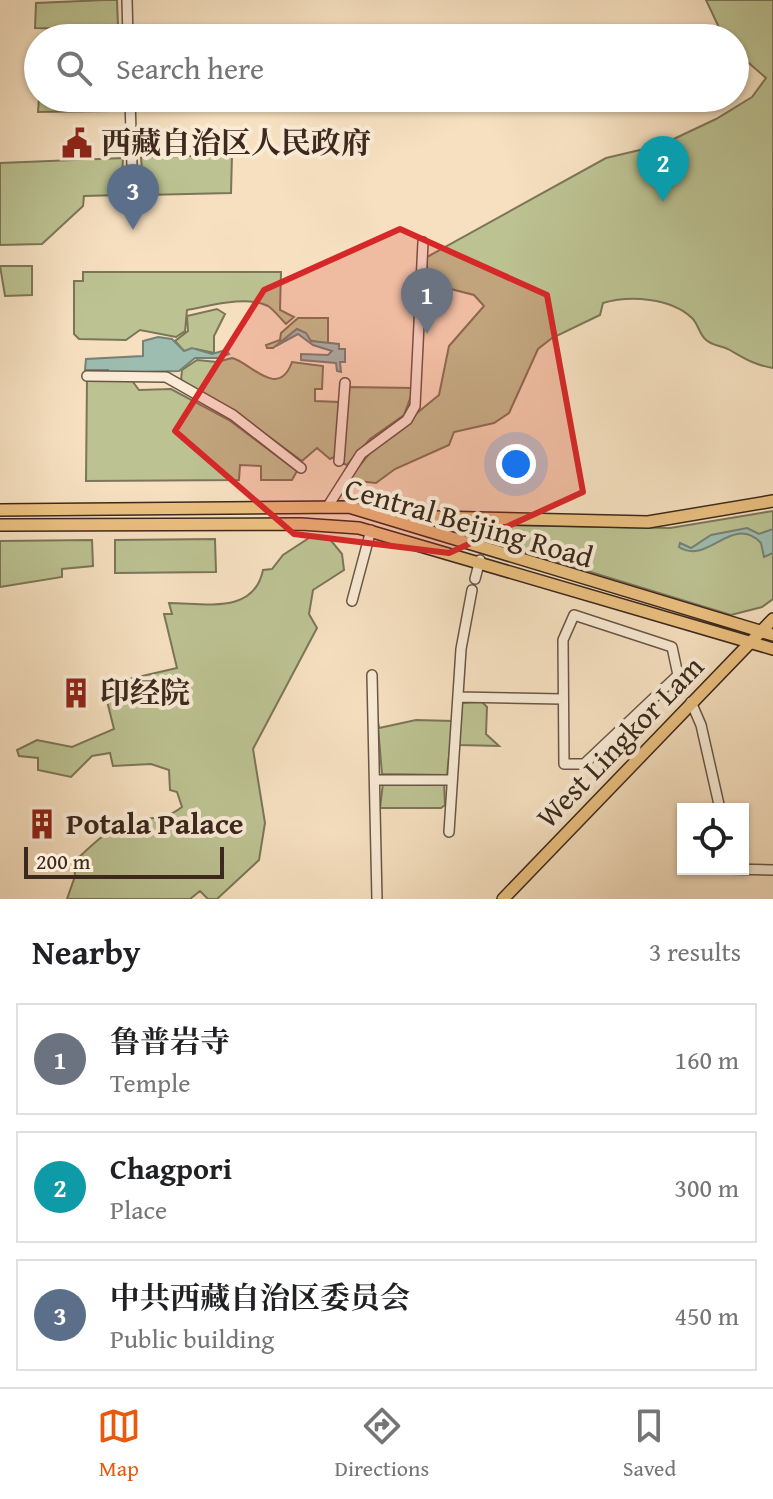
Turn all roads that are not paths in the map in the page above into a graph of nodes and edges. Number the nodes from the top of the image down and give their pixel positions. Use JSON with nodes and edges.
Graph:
{"nodes":[{"id":1,"x":127,"y":0,"type":"edge"},
{"id":2,"x":128,"y":24,"type":"edge"},
{"id":3,"x":130,"y":112,"type":"edge"},
{"id":4,"x":133,"y":201,"type":"dead end"},
{"id":5,"x":423,"y":242,"type":"dead end"},
{"id":6,"x":87,"y":376,"type":"dead end"},
{"id":7,"x":345,"y":383,"type":"dead end"},
{"id":8,"x":339,"y":461,"type":"dead end"},
{"id":9,"x":301,"y":468,"type":"dead end"},
{"id":10,"x":773,"y":501,"type":"edge"},
{"id":11,"x":328,"y":506,"type":"junction"},
{"id":12,"x":0,"y":510,"type":"edge"},
{"id":13,"x":378,"y":515,"type":"junction"},
{"id":14,"x":0,"y":525,"type":"edge"},
{"id":15,"x":371,"y":530,"type":"junction"},
{"id":16,"x":480,"y":560,"type":"junction"},
{"id":17,"x":475,"y":579,"type":"dead end"},
{"id":18,"x":472,"y":590,"type":"dead end"},
{"id":19,"x":352,"y":601,"type":"dead end"},
{"id":20,"x":773,"y":619,"type":"edge"},
{"id":21,"x":759,"y":633,"type":"junction"},
{"id":22,"x":773,"y":635,"type":"edge"},
{"id":23,"x":750,"y":642,"type":"junction"},
{"id":24,"x":773,"y":649,"type":"edge"},
{"id":25,"x":372,"y":675,"type":"dead end"},
{"id":26,"x":458,"y":697,"type":"junction"},
{"id":27,"x":562,"y":699,"type":"junction"},
{"id":28,"x":691,"y":702,"type":"junction"},
{"id":29,"x":377,"y":780,"type":"junction"},
{"id":30,"x":452,"y":780,"type":"junction"},
{"id":31,"x":719,"y":803,"type":"edge"},
{"id":32,"x":449,"y":832,"type":"dead end"},
{"id":33,"x":749,"y":869,"type":"edge"},
{"id":34,"x":773,"y":870,"type":"edge"},
{"id":35,"x":377,"y":899,"type":"edge"},
{"id":36,"x":503,"y":899,"type":"edge"}],
"edges":[{"from":1,"to":2,"type":"street"},
{"from":3,"to":4,"type":"street"},
{"from":5,"to":11,"type":"street"},
{"from":6,"to":9,"type":"street"},
{"from":7,"to":8,"type":"street"},
{"from":10,"to":13,"type":"main road"},
{"from":11,"to":12,"type":"main road","name":"Central Beijing Road"},
{"from":11,"to":13,"type":"main road","name":"Central Beijing Road"},
{"from":13,"to":21,"type":"main road","name":"Central Beijing Road"},
{"from":14,"to":15,"type":"main road","name":"Central Beijing Road"},
{"from":15,"to":16,"type":"main road","name":"Central Beijing Road"},
{"from":15,"to":19,"type":"street"},
{"from":16,"to":17,"type":"street"},
{"from":16,"to":23,"type":"main road","name":"Central Beijing Road"},
{"from":18,"to":26,"type":"street"},
{"from":20,"to":21,"type":"main road","name":"West Lingkor Lam"},
{"from":21,"to":22,"type":"main road","name":"Central Beijing Road"},
{"from":21,"to":23,"type":"main road","name":"West Lingkor Lam"},
{"from":23,"to":24,"type":"main road","name":"Central Beijing Road"},
{"from":23,"to":28,"type":"main road","name":"West Lingkor Lam"},
{"from":25,"to":29,"type":"street"},
{"from":26,"to":27,"type":"street"},
{"from":26,"to":30,"type":"street"},
{"from":27,"to":27,"type":"street"},
{"from":28,"to":31,"type":"street"},
{"from":28,"to":36,"type":"main road","name":"West Lingkor Lam"},
{"from":29,"to":30,"type":"street"},
{"from":29,"to":35,"type":"street"},
{"from":30,"to":32,"type":"street"},
{"from":33,"to":34,"type":"street"}]}
